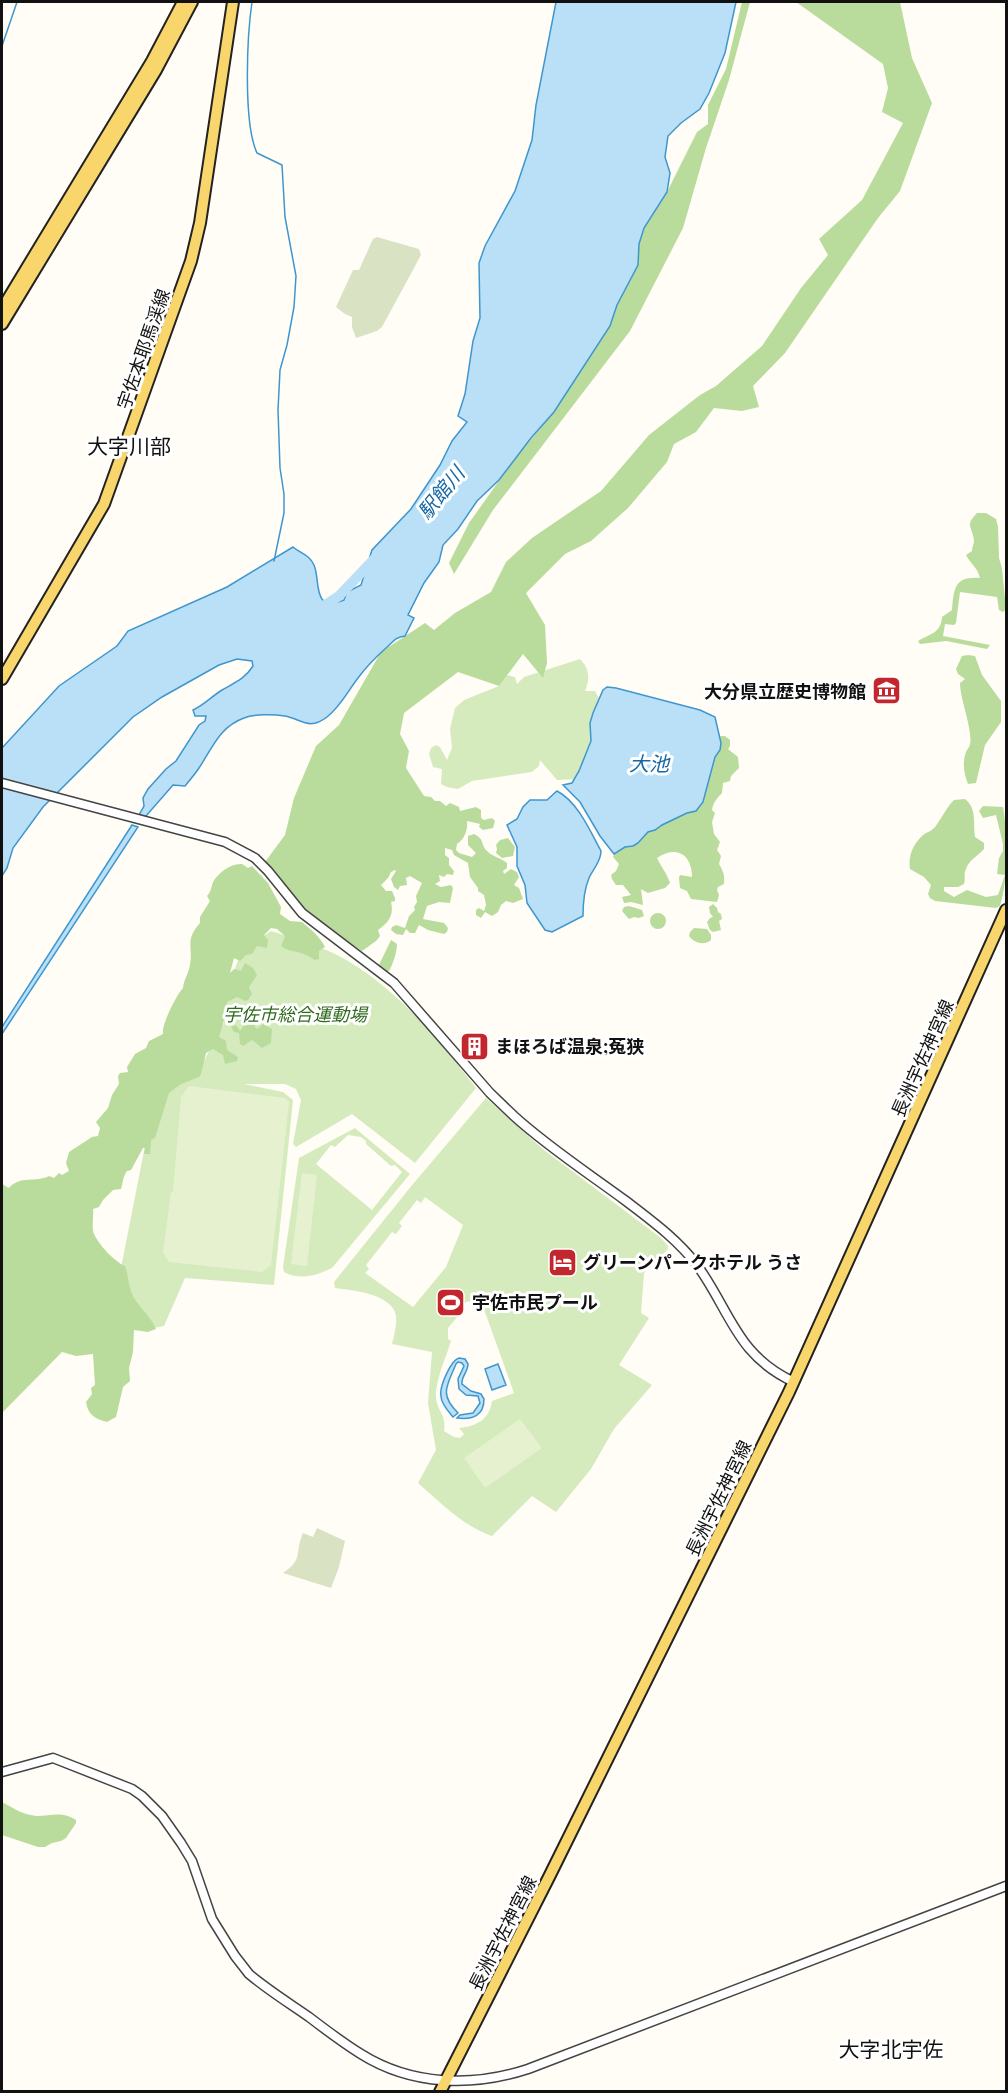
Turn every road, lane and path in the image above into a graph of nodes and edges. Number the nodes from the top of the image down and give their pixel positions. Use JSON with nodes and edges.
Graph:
{"nodes":[{"id":1,"x":183,"y":2,"type":"edge"},
{"id":2,"x":192,"y":2,"type":"edge"},
{"id":3,"x":233,"y":2,"type":"edge"},
{"id":4,"x":2,"y":309,"type":"edge"},
{"id":5,"x":2,"y":324,"type":"edge"},
{"id":6,"x":2,"y":679,"type":"edge"},
{"id":7,"x":2,"y":783,"type":"edge"},
{"id":8,"x":1006,"y":910,"type":"edge"},
{"id":9,"x":794,"y":1382,"type":"junction"},
{"id":10,"x":2,"y":1772,"type":"edge"},
{"id":11,"x":1006,"y":1886,"type":"edge"},
{"id":12,"x":443,"y":2086,"type":"edge"}],
"edges":[{"from":1,"to":4,"type":"main road"},
{"from":2,"to":5,"type":"main road"},
{"from":3,"to":6,"type":"main road","name":"宇佐本耶馬渓線"},
{"from":7,"to":9,"type":"street"},
{"from":8,"to":9,"type":"main road","name":"長洲宇佐神宮線"},
{"from":9,"to":12,"type":"main road","name":"長洲宇佐神宮線"},
{"from":10,"to":12,"type":"street"},
{"from":11,"to":12,"type":"street"}]}
